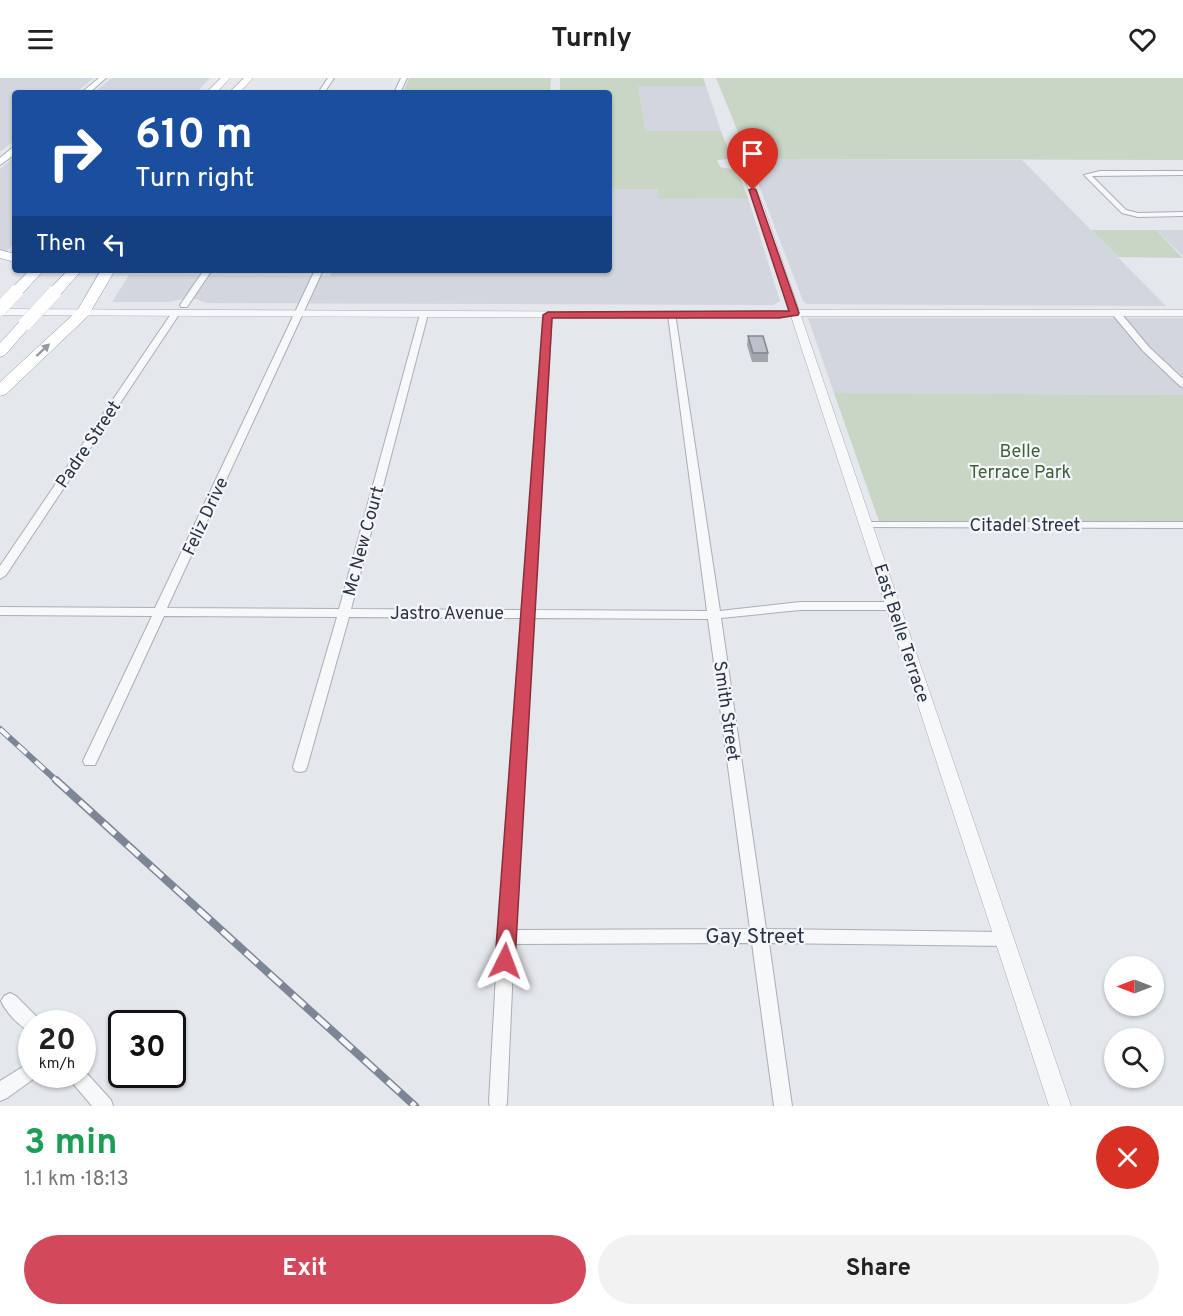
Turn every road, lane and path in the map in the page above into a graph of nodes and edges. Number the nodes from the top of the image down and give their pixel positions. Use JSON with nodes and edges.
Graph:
{"nodes":[{"id":1,"x":103,"y":78,"type":"edge"},
{"id":2,"x":226,"y":78,"type":"edge"},
{"id":3,"x":249,"y":78,"type":"edge"},
{"id":4,"x":89,"y":90,"type":"edge"},
{"id":5,"x":214,"y":90,"type":"edge"},
{"id":6,"x":237,"y":90,"type":"edge"},
{"id":7,"x":12,"y":152,"type":"edge"},
{"id":8,"x":740,"y":161,"type":"dead end"},
{"id":9,"x":0,"y":162,"type":"edge"},
{"id":10,"x":1183,"y":173,"type":"edge"},
{"id":11,"x":1183,"y":214,"type":"edge"},
{"id":12,"x":22,"y":273,"type":"edge"},
{"id":13,"x":35,"y":273,"type":"edge"},
{"id":14,"x":72,"y":273,"type":"edge"},
{"id":15,"x":106,"y":273,"type":"edge"},
{"id":16,"x":205,"y":273,"type":"edge"},
{"id":17,"x":318,"y":273,"type":"edge"},
{"id":18,"x":13,"y":292,"type":"junction"},
{"id":19,"x":586,"y":307,"type":"junction"},
{"id":20,"x":0,"y":308,"type":"edge"},
{"id":21,"x":85,"y":309,"type":"junction"},
{"id":22,"x":180,"y":309,"type":"junction"},
{"id":23,"x":302,"y":310,"type":"junction"},
{"id":24,"x":794,"y":313,"type":"junction"},
{"id":25,"x":1116,"y":313,"type":"junction"},
{"id":26,"x":1183,"y":313,"type":"edge"},
{"id":27,"x":424,"y":314,"type":"junction"},
{"id":28,"x":502,"y":315,"type":"junction"},
{"id":29,"x":548,"y":315,"type":"junction"},
{"id":30,"x":672,"y":315,"type":"junction"},
{"id":31,"x":0,"y":352,"type":"edge"},
{"id":32,"x":1183,"y":384,"type":"edge"},
{"id":33,"x":0,"y":391,"type":"edge"},
{"id":34,"x":866,"y":525,"type":"junction"},
{"id":35,"x":1183,"y":525,"type":"edge"},
{"id":36,"x":0,"y":575,"type":"edge"},
{"id":37,"x":893,"y":606,"type":"junction"},
{"id":38,"x":0,"y":611,"type":"edge"},
{"id":39,"x":160,"y":612,"type":"junction"},
{"id":40,"x":344,"y":613,"type":"junction"},
{"id":41,"x":529,"y":614,"type":"junction"},
{"id":42,"x":714,"y":615,"type":"junction"},
{"id":43,"x":90,"y":761,"type":"dead end"},
{"id":44,"x":300,"y":767,"type":"dead end"},
{"id":45,"x":759,"y":936,"type":"junction"},
{"id":46,"x":506,"y":937,"type":"junction"},
{"id":47,"x":1004,"y":939,"type":"junction"},
{"id":48,"x":10,"y":1001,"type":"dead end"},
{"id":49,"x":19,"y":1010,"type":"edge"},
{"id":50,"x":18,"y":1079,"type":"edge"},
{"id":51,"x":89,"y":1088,"type":"edge"},
{"id":52,"x":0,"y":1092,"type":"edge"},
{"id":53,"x":498,"y":1102,"type":"dead end"},
{"id":54,"x":104,"y":1106,"type":"edge"},
{"id":55,"x":783,"y":1106,"type":"edge"},
{"id":56,"x":1060,"y":1106,"type":"edge"}],
"edges":[{"from":1,"to":4,"type":"main road"},
{"from":2,"to":5,"type":"highway"},
{"from":3,"to":6,"type":"highway"},
{"from":7,"to":9,"type":"main road"},
{"from":8,"to":24,"type":"street","name":"East Belle Terrace"},
{"from":10,"to":11,"type":"street"},
{"from":12,"to":18,"type":"highway"},
{"from":13,"to":18,"type":"highway"},
{"from":14,"to":31,"type":"highway","bridge":true},
{"from":15,"to":21,"type":"highway"},
{"from":16,"to":22,"type":"street","name":"Padre Street"},
{"from":17,"to":23,"type":"street","name":"Feliz Drive"},
{"from":18,"to":20,"type":"highway","bridge":true},
{"from":19,"to":23,"type":"street"},
{"from":19,"to":24,"type":"street"},
{"from":19,"to":28,"type":"street"},
{"from":20,"to":21,"type":"street"},
{"from":21,"to":22,"type":"street"},
{"from":33,"to":21,"type":"highway","one_way":true},
{"from":22,"to":23,"type":"street"},
{"from":22,"to":36,"type":"street","name":"Padre Street"},
{"from":23,"to":27,"type":"street"},
{"from":23,"to":39,"type":"street","name":"Feliz Drive"},
{"from":24,"to":25,"type":"street"},
{"from":24,"to":30,"type":"street"},
{"from":24,"to":34,"type":"street","name":"East Belle Terrace"},
{"from":25,"to":26,"type":"street"},
{"from":25,"to":32,"type":"street"},
{"from":27,"to":28,"type":"street"},
{"from":27,"to":40,"type":"street","name":"Mc New Court"},
{"from":28,"to":29,"type":"street"},
{"from":29,"to":30,"type":"street"},
{"from":29,"to":41,"type":"street"},
{"from":30,"to":42,"type":"street","name":"Smith Street"},
{"from":34,"to":35,"type":"street","name":"Citadel Street"},
{"from":34,"to":37,"type":"street","name":"East Belle Terrace"},
{"from":37,"to":42,"type":"street","name":"Jastro Avenue"},
{"from":37,"to":47,"type":"street","name":"East Belle Terrace"},
{"from":38,"to":39,"type":"street","name":"Jastro Avenue"},
{"from":39,"to":40,"type":"street","name":"Jastro Avenue"},
{"from":39,"to":43,"type":"street","name":"Feliz Drive"},
{"from":40,"to":41,"type":"street","name":"Jastro Avenue"},
{"from":40,"to":44,"type":"street","name":"Mc New Court"},
{"from":41,"to":42,"type":"street","name":"Jastro Avenue"},
{"from":41,"to":46,"type":"street"},
{"from":42,"to":45,"type":"street","name":"Smith Street"},
{"from":45,"to":46,"type":"street","name":"Gay Street"},
{"from":45,"to":47,"type":"street","name":"Gay Street"},
{"from":45,"to":55,"type":"street","name":"Smith Street"},
{"from":46,"to":53,"type":"street"},
{"from":47,"to":56,"type":"street","name":"East Belle Terrace"},
{"from":48,"to":49,"type":"street"},
{"from":50,"to":52,"type":"street"},
{"from":51,"to":54,"type":"street"}]}
